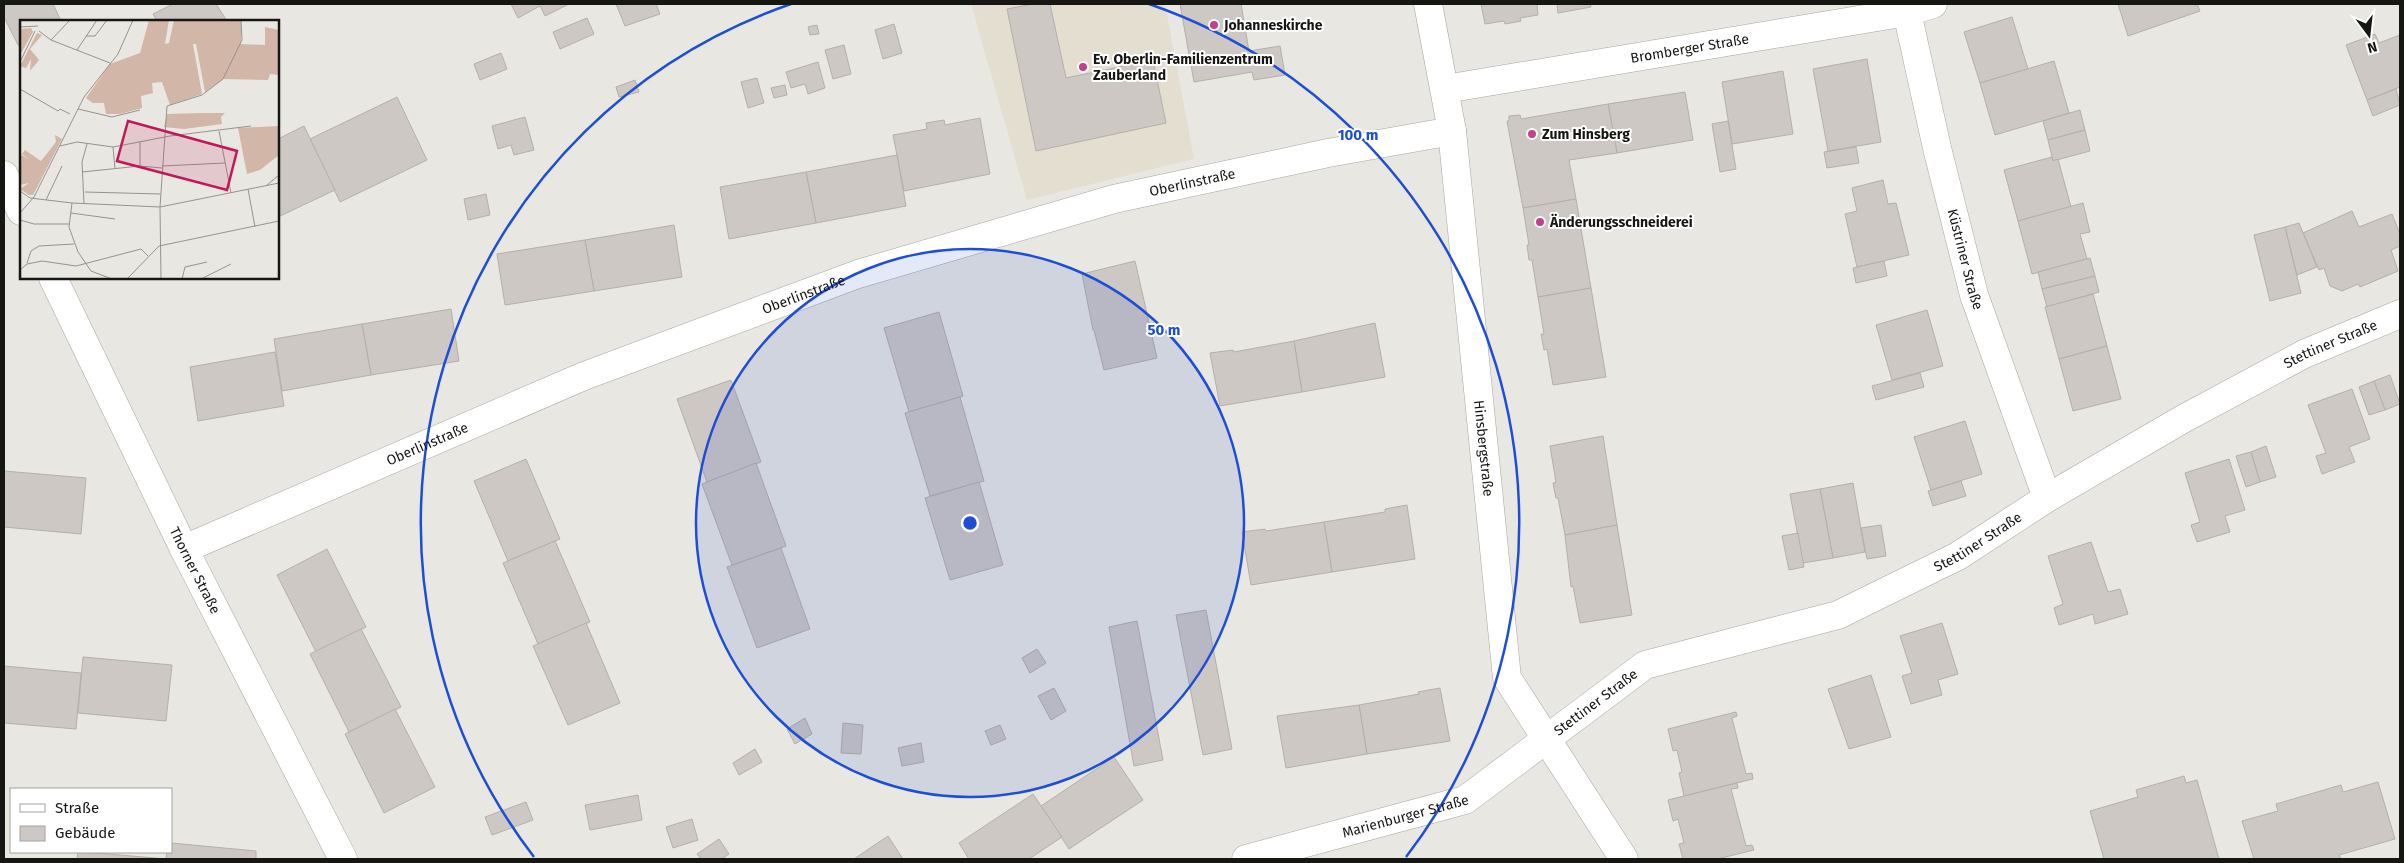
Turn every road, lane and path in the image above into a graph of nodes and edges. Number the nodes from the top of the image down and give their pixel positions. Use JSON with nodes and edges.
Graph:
{"nodes":[{"id":1,"x":1428,"y":4,"type":"edge"},
{"id":2,"x":1933,"y":4,"type":"edge"},
{"id":3,"x":1907,"y":12,"type":"junction"},
{"id":4,"x":1445,"y":89,"type":"junction"},
{"id":5,"x":1452,"y":131,"type":"junction"},
{"id":6,"x":4,"y":175,"type":"edge"},
{"id":7,"x":20,"y":210,"type":"edge"},
{"id":8,"x":53,"y":279,"type":"edge"},
{"id":9,"x":2400,"y":314,"type":"edge"},
{"id":10,"x":2047,"y":498,"type":"junction"},
{"id":11,"x":184,"y":549,"type":"junction"},
{"id":12,"x":1546,"y":737,"type":"junction"},
{"id":13,"x":344,"y":859,"type":"edge"},
{"id":14,"x":1246,"y":859,"type":"edge"},
{"id":15,"x":1624,"y":859,"type":"edge"}],
"edges":[{"from":1,"to":4,"type":"street","name":"Hinsbergstraße"},
{"from":2,"to":3,"type":"street","name":"Bromberger Straße"},
{"from":3,"to":4,"type":"street","name":"Bromberger Straße"},
{"from":3,"to":10,"type":"street","name":"Küstriner Straße"},
{"from":4,"to":5,"type":"street","name":"Hinsbergstraße"},
{"from":5,"to":11,"type":"street","name":"Oberlinstraße"},
{"from":5,"to":12,"type":"street","name":"Hinsbergstraße"},
{"from":6,"to":7,"type":"street"},
{"from":8,"to":11,"type":"street","name":"Thorner Straße"},
{"from":9,"to":10,"type":"street","name":"Stettiner Straße"},
{"from":10,"to":12,"type":"street","name":"Stettiner Straße"},
{"from":11,"to":13,"type":"street","name":"Thorner Straße"},
{"from":12,"to":14,"type":"street","name":"Marienburger Straße"},
{"from":12,"to":15,"type":"street","name":"Hinsbergstraße"}]}
